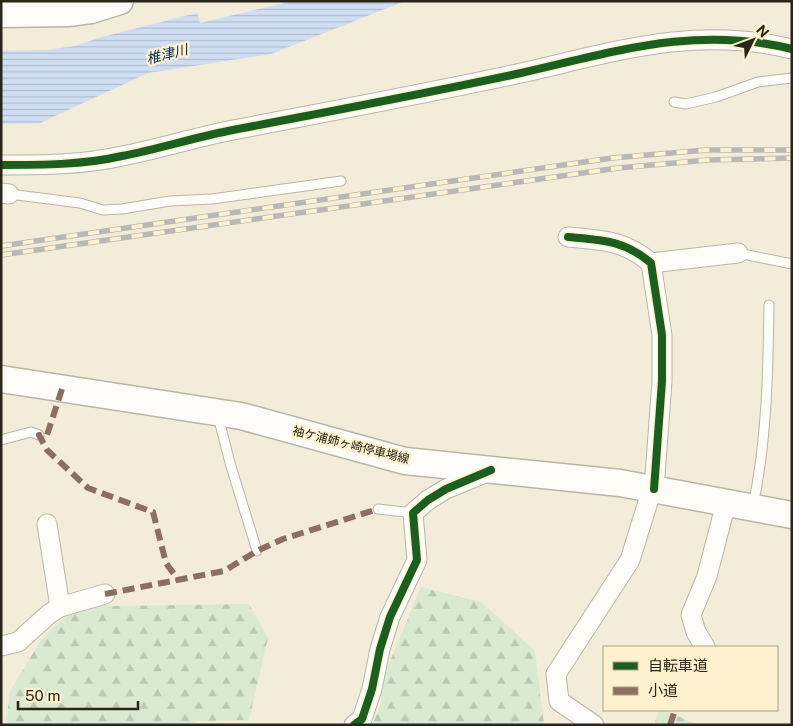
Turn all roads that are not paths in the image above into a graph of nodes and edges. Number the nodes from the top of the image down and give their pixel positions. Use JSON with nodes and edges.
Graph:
{"nodes":[{"id":1,"x":120,"y":1,"type":"edge"},
{"id":2,"x":1,"y":14,"type":"edge"},
{"id":3,"x":792,"y":49,"type":"edge"},
{"id":4,"x":792,"y":78,"type":"edge"},
{"id":5,"x":674,"y":102,"type":"dead end"},
{"id":6,"x":1,"y":165,"type":"edge"},
{"id":7,"x":341,"y":181,"type":"dead end"},
{"id":8,"x":5,"y":193,"type":"edge"},
{"id":9,"x":568,"y":238,"type":"dead end"},
{"id":10,"x":738,"y":253,"type":"joint"},
{"id":11,"x":651,"y":263,"type":"junction"},
{"id":12,"x":792,"y":264,"type":"edge"},
{"id":13,"x":769,"y":305,"type":"dead end"},
{"id":14,"x":1,"y":379,"type":"edge"},
{"id":15,"x":217,"y":412,"type":"junction"},
{"id":16,"x":39,"y":435,"type":"dead end"},
{"id":17,"x":1,"y":440,"type":"edge"},
{"id":18,"x":491,"y":470,"type":"junction"},
{"id":19,"x":653,"y":489,"type":"junction"},
{"id":20,"x":726,"y":502,"type":"junction"},
{"id":21,"x":753,"y":508,"type":"junction"},
{"id":22,"x":378,"y":509,"type":"dead end"},
{"id":23,"x":413,"y":513,"type":"junction"},
{"id":24,"x":792,"y":515,"type":"edge"},
{"id":25,"x":47,"y":524,"type":"dead end"},
{"id":26,"x":257,"y":551,"type":"dead end"},
{"id":27,"x":105,"y":594,"type":"dead end"},
{"id":28,"x":60,"y":607,"type":"junction"},
{"id":29,"x":1,"y":646,"type":"edge"},
{"id":30,"x":704,"y":646,"type":"edge"},
{"id":31,"x":354,"y":725,"type":"edge"},
{"id":32,"x":594,"y":725,"type":"edge"}],
"edges":[{"from":1,"to":2,"type":"main road"},
{"from":3,"to":6,"type":"street"},
{"from":4,"to":5,"type":"lane"},
{"from":7,"to":8,"type":"lane"},
{"from":9,"to":11,"type":"street"},
{"from":10,"to":11,"type":"street"},
{"from":10,"to":12,"type":"lane"},
{"from":11,"to":19,"type":"street"},
{"from":13,"to":21,"type":"lane"},
{"from":14,"to":15,"type":"main road","name":"袖ケ浦姉ヶ崎停車場線"},
{"from":15,"to":18,"type":"main road","name":"袖ケ浦姉ヶ崎停車場線"},
{"from":15,"to":26,"type":"lane"},
{"from":16,"to":17,"type":"lane"},
{"from":18,"to":19,"type":"main road","name":"袖ケ浦姉ヶ崎停車場線"},
{"from":18,"to":23,"type":"street"},
{"from":19,"to":20,"type":"main road","name":"袖ケ浦姉ヶ崎停車場線"},
{"from":19,"to":32,"type":"street"},
{"from":20,"to":21,"type":"main road","name":"袖ケ浦姉ヶ崎停車場線"},
{"from":20,"to":30,"type":"street"},
{"from":21,"to":24,"type":"main road","name":"袖ケ浦姉ヶ崎停車場線"},
{"from":22,"to":23,"type":"lane"},
{"from":23,"to":31,"type":"street"},
{"from":25,"to":28,"type":"street"},
{"from":27,"to":28,"type":"street"},
{"from":28,"to":29,"type":"street"}]}
